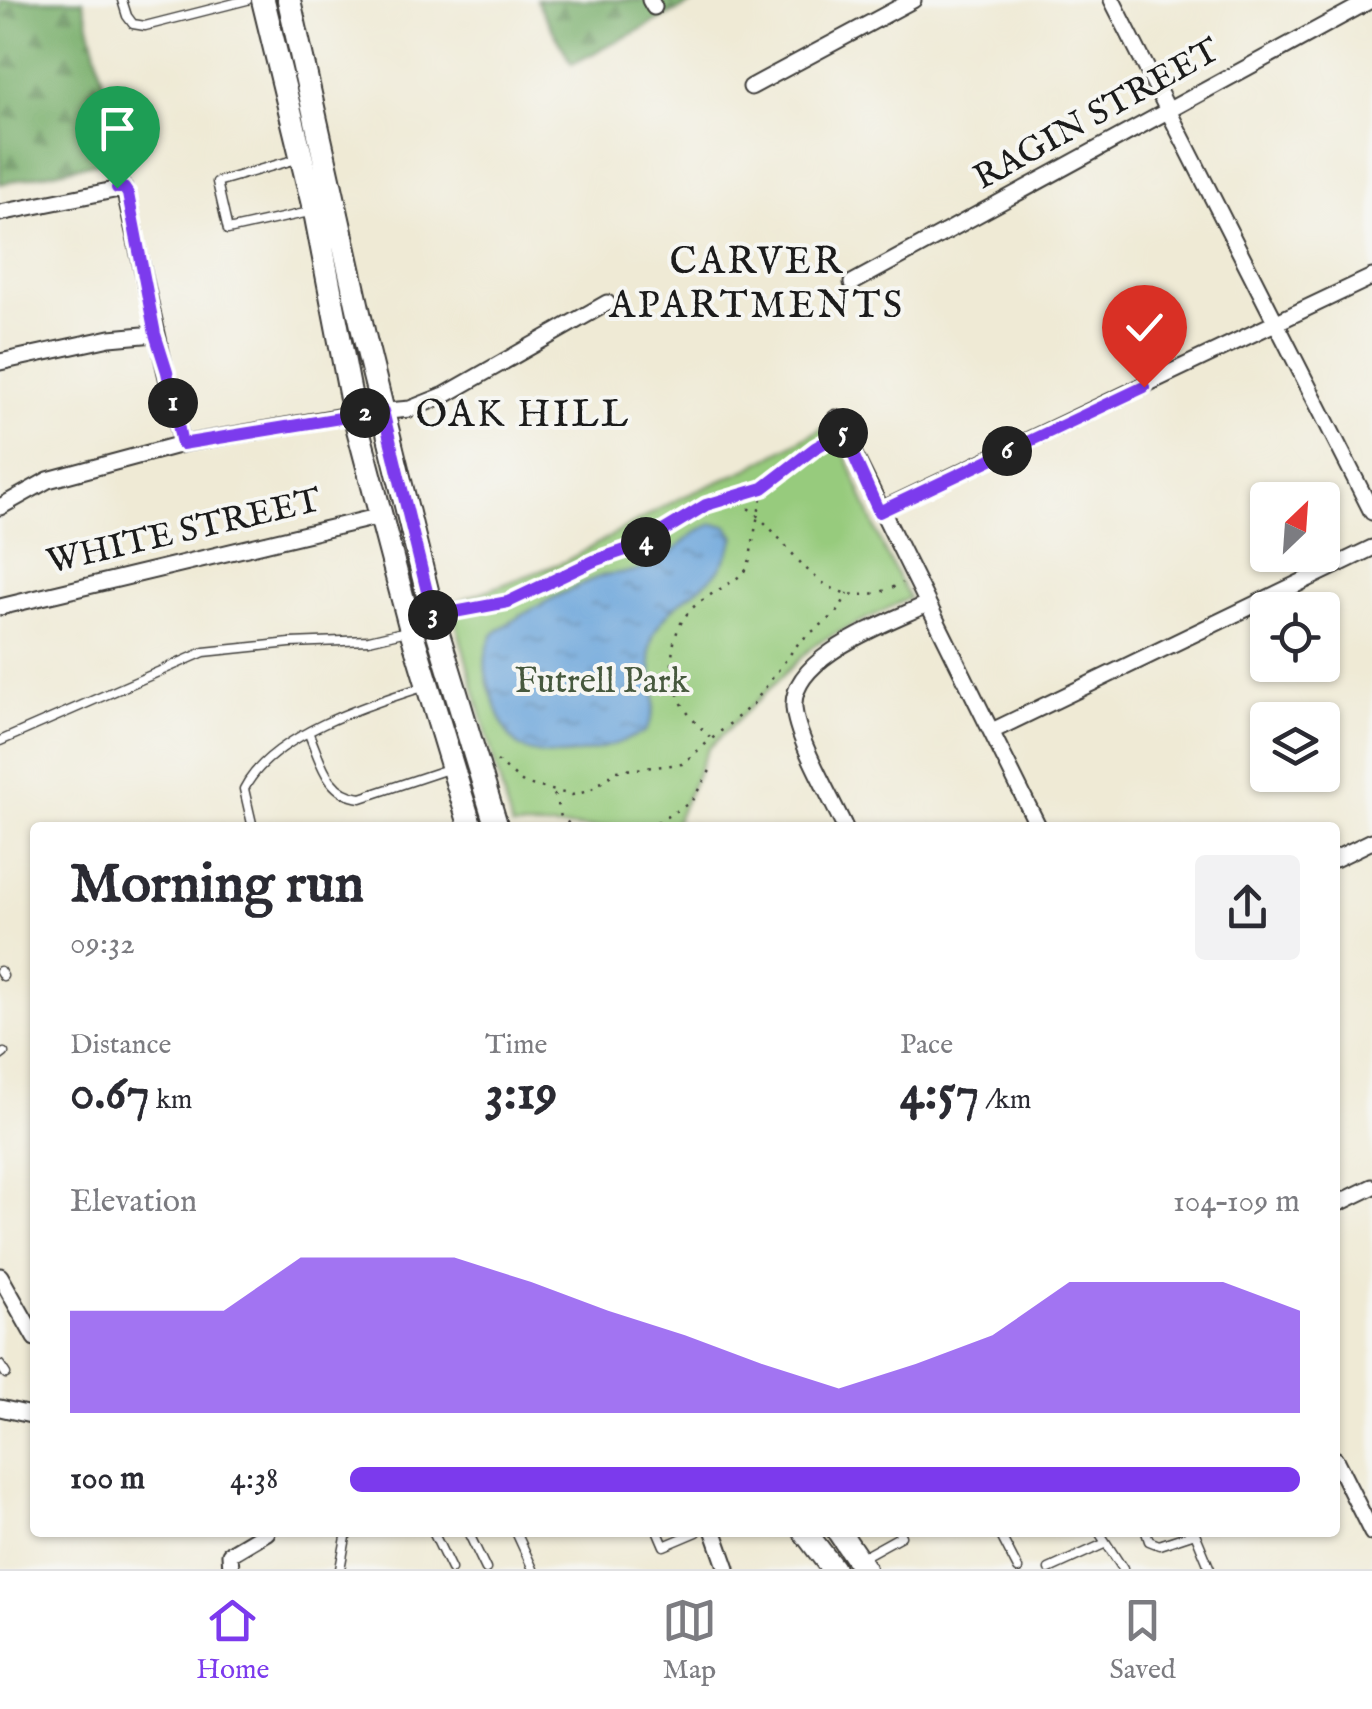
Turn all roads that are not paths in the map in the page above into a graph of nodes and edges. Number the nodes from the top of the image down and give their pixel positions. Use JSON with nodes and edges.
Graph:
{"nodes":[{"id":1,"x":122,"y":0,"type":"edge"},
{"id":2,"x":246,"y":0,"type":"edge"},
{"id":3,"x":263,"y":0,"type":"edge"},
{"id":4,"x":289,"y":0,"type":"edge"},
{"id":5,"x":914,"y":0,"type":"edge"},
{"id":6,"x":1112,"y":0,"type":"edge"},
{"id":7,"x":1371,"y":0,"type":"edge"},
{"id":8,"x":751,"y":87,"type":"dead end"},
{"id":9,"x":1168,"y":109,"type":"junction"},
{"id":10,"x":302,"y":158,"type":"junction"},
{"id":11,"x":314,"y":211,"type":"junction"},
{"id":12,"x":0,"y":213,"type":"edge"},
{"id":13,"x":1372,"y":277,"type":"edge"},
{"id":14,"x":852,"y":283,"type":"dead end"},
{"id":15,"x":607,"y":303,"type":"dead end"},
{"id":16,"x":1276,"y":325,"type":"junction"},
{"id":17,"x":155,"y":334,"type":"junction"},
{"id":18,"x":0,"y":362,"type":"edge"},
{"id":19,"x":383,"y":411,"type":"junction"},
{"id":20,"x":354,"y":414,"type":"junction"},
{"id":21,"x":839,"y":425,"type":"road end"},
{"id":22,"x":182,"y":444,"type":"junction"},
{"id":23,"x":0,"y":507,"type":"edge"},
{"id":24,"x":879,"y":512,"type":"junction"},
{"id":25,"x":1372,"y":512,"type":"edge"},
{"id":26,"x":381,"y":516,"type":"junction"},
{"id":27,"x":1372,"y":548,"type":"edge"},
{"id":28,"x":926,"y":604,"type":"junction"},
{"id":29,"x":0,"y":607,"type":"edge"},
{"id":30,"x":411,"y":630,"type":"junction"},
{"id":31,"x":428,"y":685,"type":"junction"},
{"id":32,"x":992,"y":731,"type":"junction"},
{"id":33,"x":310,"y":734,"type":"junction"},
{"id":34,"x":0,"y":740,"type":"edge"},
{"id":35,"x":452,"y":768,"type":"junction"},
{"id":36,"x":250,"y":822,"type":"edge"},
{"id":37,"x":469,"y":822,"type":"edge"},
{"id":38,"x":495,"y":822,"type":"edge"},
{"id":39,"x":842,"y":822,"type":"edge"},
{"id":40,"x":1036,"y":822,"type":"edge"},
{"id":41,"x":1372,"y":841,"type":"edge"},
{"id":42,"x":1340,"y":857,"type":"edge"},
{"id":43,"x":1372,"y":1187,"type":"edge"},
{"id":44,"x":1340,"y":1203,"type":"edge"},
{"id":45,"x":0,"y":1276,"type":"edge"},
{"id":46,"x":30,"y":1329,"type":"edge"},
{"id":47,"x":0,"y":1364,"type":"edge"},
{"id":48,"x":6,"y":1374,"type":"dead end"},
{"id":49,"x":0,"y":1408,"type":"edge"},
{"id":50,"x":30,"y":1415,"type":"edge"},
{"id":51,"x":1340,"y":1469,"type":"edge"},
{"id":52,"x":1372,"y":1533,"type":"edge"},
{"id":53,"x":259,"y":1537,"type":"edge"},
{"id":54,"x":346,"y":1537,"type":"edge"},
{"id":55,"x":435,"y":1537,"type":"edge"},
{"id":56,"x":470,"y":1537,"type":"edge"},
{"id":57,"x":518,"y":1537,"type":"edge"},
{"id":58,"x":660,"y":1537,"type":"edge"},
{"id":59,"x":685,"y":1537,"type":"edge"},
{"id":60,"x":716,"y":1537,"type":"edge"},
{"id":61,"x":809,"y":1537,"type":"edge"},
{"id":62,"x":842,"y":1537,"type":"edge"},
{"id":63,"x":901,"y":1537,"type":"edge"},
{"id":64,"x":1002,"y":1537,"type":"edge"},
{"id":65,"x":1102,"y":1537,"type":"edge"},
{"id":66,"x":1148,"y":1537,"type":"edge"},
{"id":67,"x":1182,"y":1537,"type":"edge"},
{"id":68,"x":1197,"y":1537,"type":"edge"},
{"id":69,"x":1106,"y":1543,"type":"junction"},
{"id":70,"x":861,"y":1564,"type":"edge"},
{"id":71,"x":231,"y":1569,"type":"edge"},
{"id":72,"x":340,"y":1569,"type":"edge"},
{"id":73,"x":451,"y":1569,"type":"edge"},
{"id":74,"x":486,"y":1569,"type":"edge"},
{"id":75,"x":533,"y":1569,"type":"edge"},
{"id":76,"x":727,"y":1569,"type":"edge"},
{"id":77,"x":833,"y":1569,"type":"edge"},
{"id":78,"x":1018,"y":1569,"type":"edge"},
{"id":79,"x":1050,"y":1569,"type":"edge"},
{"id":80,"x":1124,"y":1569,"type":"edge"},
{"id":81,"x":1210,"y":1569,"type":"edge"}],
"edges":[{"from":1,"to":2,"type":"lane"},
{"from":3,"to":10,"type":"main road"},
{"from":4,"to":19,"type":"main road"},
{"from":5,"to":8,"type":"street"},
{"from":6,"to":9,"type":"street"},
{"from":7,"to":9,"type":"street","name":"RAGIN STREET"},
{"from":9,"to":14,"type":"street","name":"RAGIN STREET"},
{"from":9,"to":16,"type":"street"},
{"from":10,"to":11,"type":"main road"},
{"from":10,"to":11,"type":"lane"},
{"from":11,"to":20,"type":"main road"},
{"from":12,"to":17,"type":"street"},
{"from":13,"to":16,"type":"street"},
{"from":15,"to":19,"type":"street"},
{"from":16,"to":24,"type":"street"},
{"from":16,"to":25,"type":"street"},
{"from":17,"to":18,"type":"street"},
{"from":17,"to":22,"type":"street"},
{"from":19,"to":20,"type":"street"},
{"from":19,"to":38,"type":"main road"},
{"from":20,"to":22,"type":"street"},
{"from":20,"to":26,"type":"main road"},
{"from":21,"to":24,"type":"street"},
{"from":22,"to":23,"type":"street"},
{"from":24,"to":28,"type":"street"},
{"from":26,"to":29,"type":"street","name":"WHITE STREET"},
{"from":26,"to":30,"type":"main road"},
{"from":27,"to":32,"type":"street"},
{"from":28,"to":32,"type":"street"},
{"from":28,"to":39,"type":"street"},
{"from":30,"to":31,"type":"main road"},
{"from":30,"to":34,"type":"lane"},
{"from":31,"to":33,"type":"lane"},
{"from":31,"to":35,"type":"main road"},
{"from":32,"to":40,"type":"street"},
{"from":33,"to":35,"type":"lane"},
{"from":33,"to":36,"type":"lane"},
{"from":35,"to":37,"type":"main road"},
{"from":41,"to":42,"type":"street"},
{"from":43,"to":44,"type":"street"},
{"from":45,"to":46,"type":"street"},
{"from":47,"to":48,"type":"lane"},
{"from":49,"to":50,"type":"street"},
{"from":51,"to":52,"type":"street"},
{"from":53,"to":71,"type":"street"},
{"from":54,"to":72,"type":"lane"},
{"from":55,"to":73,"type":"lane"},
{"from":56,"to":74,"type":"lane"},
{"from":57,"to":75,"type":"lane"},
{"from":58,"to":59,"type":"lane"},
{"from":60,"to":76,"type":"street"},
{"from":61,"to":77,"type":"main road"},
{"from":62,"to":70,"type":"main road"},
{"from":63,"to":70,"type":"lane"},
{"from":64,"to":78,"type":"lane"},
{"from":65,"to":69,"type":"lane"},
{"from":66,"to":67,"type":"lane"},
{"from":68,"to":81,"type":"lane"},
{"from":69,"to":79,"type":"lane"},
{"from":69,"to":80,"type":"lane"}]}
